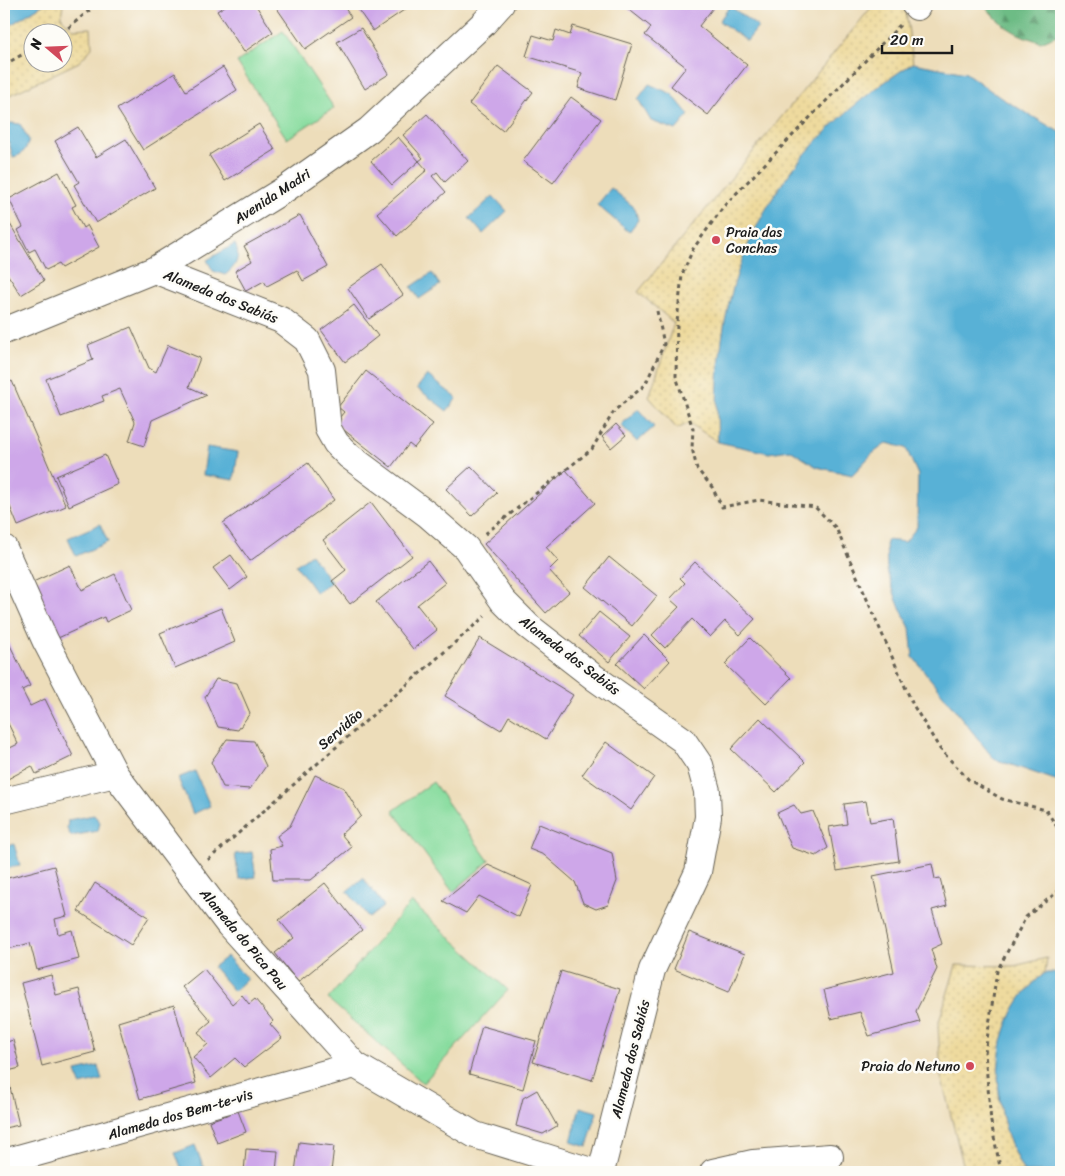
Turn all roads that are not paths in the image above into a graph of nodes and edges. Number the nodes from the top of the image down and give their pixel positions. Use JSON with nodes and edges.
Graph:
{"nodes":[{"id":1,"x":501,"y":4,"type":"edge"},
{"id":2,"x":154,"y":270,"type":"junction"},
{"id":3,"x":4,"y":331,"type":"edge"},
{"id":4,"x":4,"y":548,"type":"edge"},
{"id":5,"x":115,"y":774,"type":"junction"},
{"id":6,"x":4,"y":801,"type":"edge"},
{"id":7,"x":356,"y":1065,"type":"junction"},
{"id":8,"x":830,"y":1156,"type":"dead end"},
{"id":9,"x":15,"y":1164,"type":"edge"},
{"id":10,"x":594,"y":1172,"type":"edge"},
{"id":11,"x":601,"y":1172,"type":"edge"},
{"id":12,"x":713,"y":1172,"type":"edge"}],
"edges":[{"from":1,"to":2,"type":"street","name":"Avenida Madri"},
{"from":2,"to":3,"type":"street","name":"Avenida Madri"},
{"from":2,"to":11,"type":"street","name":"Alameda dos Sabiás"},
{"from":4,"to":5,"type":"street","name":"Alameda do Pica Pau"},
{"from":5,"to":6,"type":"street"},
{"from":5,"to":7,"type":"street","name":"Alameda do Pica Pau"},
{"from":7,"to":9,"type":"street","name":"Alameda dos Bem-te-vis"},
{"from":7,"to":10,"type":"street","name":"Alameda do Pica Pau"},
{"from":8,"to":12,"type":"street"}]}
